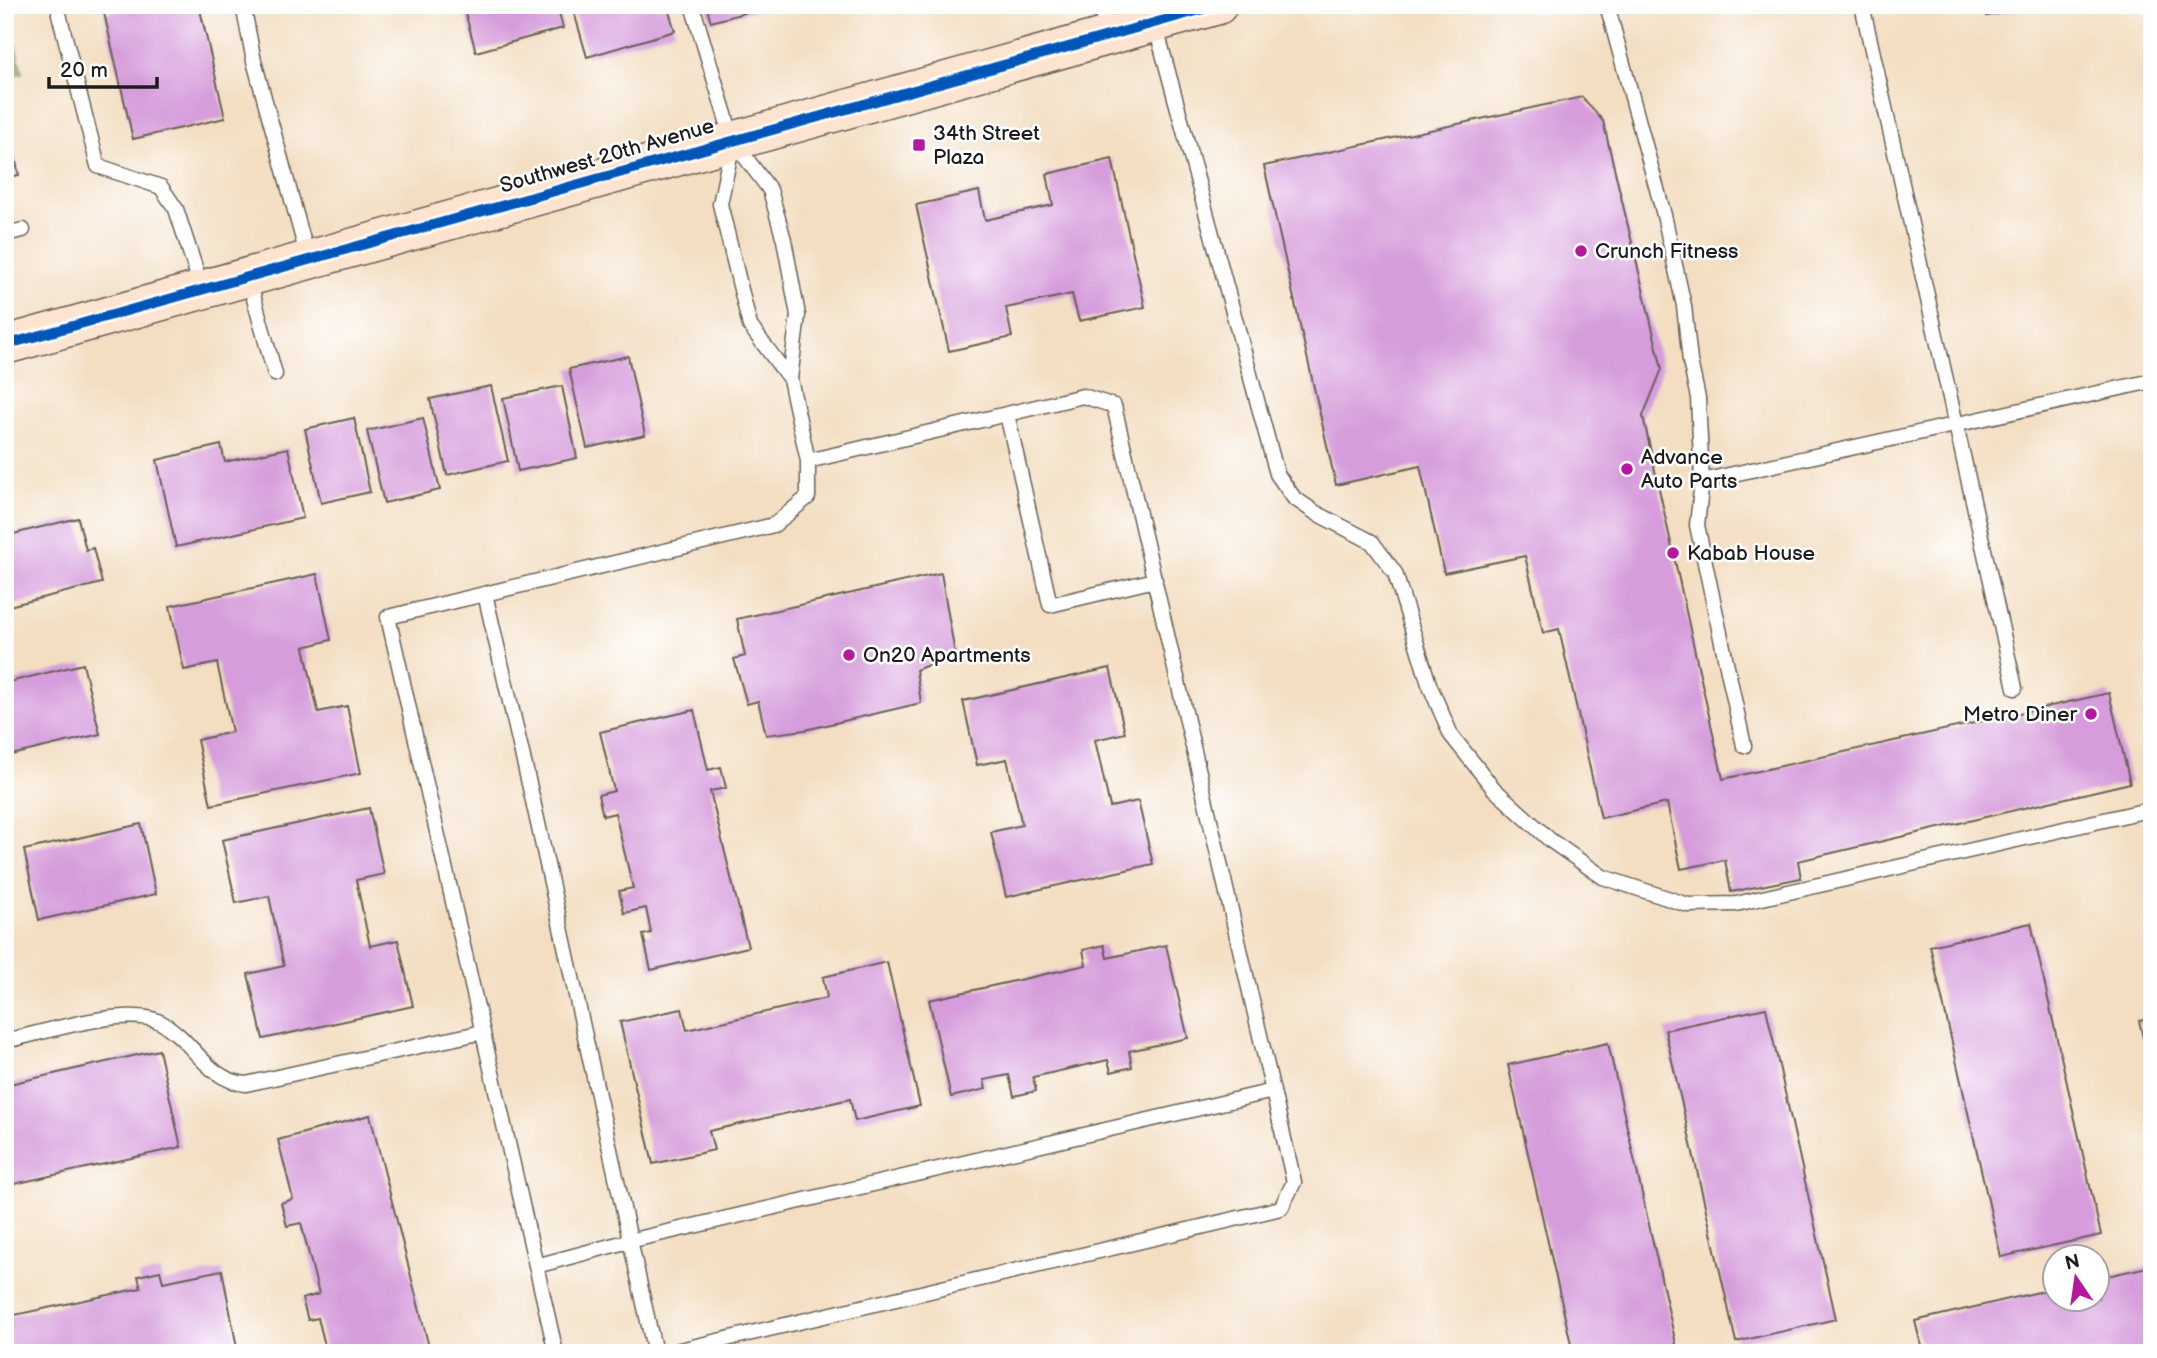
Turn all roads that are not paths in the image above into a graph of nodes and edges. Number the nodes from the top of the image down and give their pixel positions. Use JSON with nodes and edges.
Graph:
{"nodes":[{"id":1,"x":243,"y":5,"type":"edge"},
{"id":2,"x":692,"y":5,"type":"edge"},
{"id":3,"x":1607,"y":5,"type":"edge"},
{"id":4,"x":1862,"y":5,"type":"edge"},
{"id":5,"x":1207,"y":7,"type":"edge"},
{"id":6,"x":59,"y":14,"type":"dead end"},
{"id":7,"x":1124,"y":22,"type":"edge"},
{"id":8,"x":733,"y":141,"type":"junction"},
{"id":9,"x":23,"y":230,"type":"dead end"},
{"id":10,"x":5,"y":234,"type":"edge"},
{"id":11,"x":308,"y":260,"type":"junction"},
{"id":12,"x":248,"y":277,"type":"junction"},
{"id":13,"x":202,"y":290,"type":"junction"},
{"id":14,"x":5,"y":345,"type":"edge"},
{"id":15,"x":275,"y":374,"type":"dead end"},
{"id":16,"x":790,"y":379,"type":"junction"},
{"id":17,"x":2152,"y":381,"type":"edge"},
{"id":18,"x":1007,"y":414,"type":"junction"},
{"id":19,"x":1955,"y":423,"type":"junction"},
{"id":20,"x":808,"y":461,"type":"junction"},
{"id":21,"x":1702,"y":481,"type":"junction"},
{"id":22,"x":1155,"y":580,"type":"junction"},
{"id":23,"x":485,"y":594,"type":"junction"},
{"id":24,"x":2015,"y":688,"type":"dead end"},
{"id":25,"x":1744,"y":746,"type":"dead end"},
{"id":26,"x":2152,"y":809,"type":"edge"},
{"id":27,"x":483,"y":1032,"type":"junction"},
{"id":28,"x":5,"y":1041,"type":"edge"},
{"id":29,"x":1273,"y":1091,"type":"junction"},
{"id":30,"x":629,"y":1241,"type":"junction"},
{"id":31,"x":536,"y":1266,"type":"junction"},
{"id":32,"x":556,"y":1353,"type":"edge"},
{"id":33,"x":655,"y":1353,"type":"edge"},
{"id":34,"x":667,"y":1353,"type":"edge"}],
"edges":[{"from":1,"to":11,"type":"lane"},
{"from":2,"to":8,"type":"lane"},
{"from":3,"to":21,"type":"lane"},
{"from":4,"to":19,"type":"lane"},
{"from":5,"to":7,"type":"main road","name":"Southwest 20th Avenue"},
{"from":6,"to":13,"type":"lane"},
{"from":7,"to":8,"type":"main road","name":"Southwest 20th Avenue"},
{"from":7,"to":26,"type":"lane"},
{"from":8,"to":11,"type":"main road","name":"Southwest 20th Avenue"},
{"from":8,"to":16,"type":"lane"},
{"from":8,"to":16,"type":"lane"},
{"from":9,"to":10,"type":"lane"},
{"from":11,"to":12,"type":"main road","name":"Southwest 20th Avenue"},
{"from":12,"to":13,"type":"main road","name":"Southwest 20th Avenue"},
{"from":12,"to":15,"type":"lane"},
{"from":13,"to":14,"type":"main road","name":"Southwest 20th Avenue"},
{"from":16,"to":20,"type":"lane"},
{"from":17,"to":19,"type":"lane"},
{"from":18,"to":20,"type":"lane"},
{"from":18,"to":22,"type":"lane"},
{"from":18,"to":22,"type":"lane"},
{"from":19,"to":21,"type":"lane"},
{"from":19,"to":24,"type":"lane"},
{"from":20,"to":23,"type":"lane"},
{"from":21,"to":25,"type":"lane"},
{"from":22,"to":29,"type":"lane"},
{"from":23,"to":27,"type":"lane"},
{"from":23,"to":30,"type":"lane"},
{"from":27,"to":28,"type":"lane"},
{"from":27,"to":31,"type":"lane"},
{"from":29,"to":30,"type":"lane"},
{"from":29,"to":34,"type":"lane"},
{"from":30,"to":31,"type":"lane"},
{"from":30,"to":33,"type":"lane"},
{"from":31,"to":32,"type":"lane"}]}
